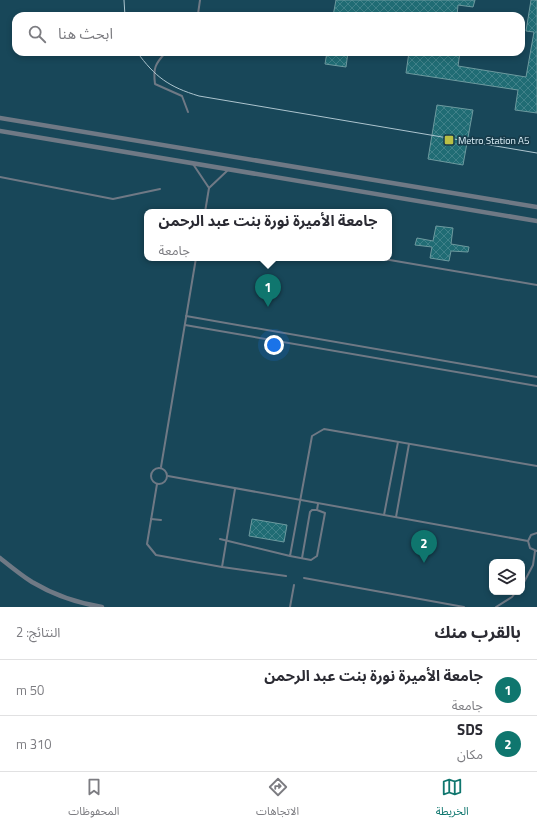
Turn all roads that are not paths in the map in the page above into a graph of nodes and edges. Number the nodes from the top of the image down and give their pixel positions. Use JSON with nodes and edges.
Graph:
{"nodes":[{"id":1,"x":200,"y":0,"type":"edge"},
{"id":2,"x":198,"y":12,"type":"edge"},
{"id":3,"x":162,"y":56,"type":"edge"},
{"id":4,"x":188,"y":112,"type":"dead end"},
{"id":5,"x":0,"y":118,"type":"edge"},
{"id":6,"x":0,"y":131,"type":"edge"},
{"id":7,"x":193,"y":163,"type":"junction"},
{"id":8,"x":228,"y":169,"type":"junction"},
{"id":9,"x":0,"y":177,"type":"edge"},
{"id":10,"x":209,"y":188,"type":"junction"},
{"id":11,"x":160,"y":189,"type":"dead end"},
{"id":12,"x":537,"y":207,"type":"edge"},
{"id":13,"x":206,"y":209,"type":"edge"},
{"id":14,"x":537,"y":220,"type":"edge"},
{"id":15,"x":392,"y":260,"type":"edge"},
{"id":16,"x":195,"y":261,"type":"edge"},
{"id":17,"x":537,"y":285,"type":"edge"},
{"id":18,"x":186,"y":316,"type":"junction"},
{"id":19,"x":185,"y":325,"type":"junction"},
{"id":20,"x":537,"y":377,"type":"edge"},
{"id":21,"x":537,"y":386,"type":"edge"},
{"id":22,"x":398,"y":442,"type":"junction"},
{"id":23,"x":409,"y":444,"type":"junction"},
{"id":24,"x":537,"y":466,"type":"edge"},
{"id":25,"x":161,"y":467,"type":"junction"},
{"id":26,"x":168,"y":476,"type":"junction"},
{"id":27,"x":157,"y":484,"type":"junction"},
{"id":28,"x":235,"y":488,"type":"junction"},
{"id":29,"x":300,"y":500,"type":"junction"},
{"id":30,"x":318,"y":504,"type":"junction"},
{"id":31,"x":317,"y":510,"type":"junction"},
{"id":32,"x":384,"y":515,"type":"junction"},
{"id":33,"x":396,"y":517,"type":"junction"},
{"id":34,"x":151,"y":519,"type":"junction"},
{"id":35,"x":161,"y":520,"type":"dead end"},
{"id":36,"x":537,"y":533,"type":"edge"},
{"id":37,"x":220,"y":539,"type":"dead end"},
{"id":38,"x":227,"y":541,"type":"junction"},
{"id":39,"x":528,"y":541,"type":"junction"},
{"id":40,"x":536,"y":551,"type":"edge"},
{"id":41,"x":290,"y":556,"type":"junction"},
{"id":42,"x":0,"y":558,"type":"edge"},
{"id":43,"x":302,"y":558,"type":"junction"},
{"id":44,"x":222,"y":567,"type":"junction"},
{"id":45,"x":286,"y":576,"type":"dead end"},
{"id":46,"x":304,"y":578,"type":"dead end"},
{"id":47,"x":525,"y":580,"type":"edge"},
{"id":48,"x":294,"y":585,"type":"dead end"},
{"id":49,"x":514,"y":595,"type":"edge"},
{"id":50,"x":102,"y":607,"type":"edge"},
{"id":51,"x":290,"y":607,"type":"edge"},
{"id":52,"x":464,"y":607,"type":"edge"},
{"id":53,"x":496,"y":607,"type":"edge"}],
"edges":[{"from":1,"to":2,"type":"lane"},
{"from":3,"to":4,"type":"lane"},
{"from":5,"to":12,"type":"street"},
{"from":6,"to":7,"type":"street"},
{"from":7,"to":8,"type":"street"},
{"from":7,"to":10,"type":"lane"},
{"from":8,"to":10,"type":"lane"},
{"from":8,"to":14,"type":"street"},
{"from":9,"to":11,"type":"lane"},
{"from":10,"to":13,"type":"lane"},
{"from":15,"to":17,"type":"lane"},
{"from":16,"to":18,"type":"lane"},
{"from":18,"to":19,"type":"lane"},
{"from":18,"to":20,"type":"lane"},
{"from":19,"to":21,"type":"lane"},
{"from":19,"to":25,"type":"lane"},
{"from":22,"to":23,"type":"lane"},
{"from":22,"to":29,"type":"lane"},
{"from":22,"to":32,"type":"lane"},
{"from":23,"to":24,"type":"lane"},
{"from":23,"to":33,"type":"lane"},
{"from":25,"to":26,"type":"lane"},
{"from":25,"to":27,"type":"lane"},
{"from":26,"to":27,"type":"lane"},
{"from":26,"to":28,"type":"lane"},
{"from":27,"to":34,"type":"lane"},
{"from":28,"to":29,"type":"lane"},
{"from":28,"to":38,"type":"lane"},
{"from":29,"to":30,"type":"lane"},
{"from":29,"to":41,"type":"lane"},
{"from":30,"to":31,"type":"lane"},
{"from":30,"to":32,"type":"lane"},
{"from":31,"to":43,"type":"lane"},
{"from":31,"to":43,"type":"lane"},
{"from":32,"to":33,"type":"lane"},
{"from":33,"to":39,"type":"lane"},
{"from":34,"to":35,"type":"lane"},
{"from":34,"to":44,"type":"lane"},
{"from":36,"to":39,"type":"lane"},
{"from":37,"to":38,"type":"lane"},
{"from":38,"to":41,"type":"lane"},
{"from":38,"to":44,"type":"lane"},
{"from":39,"to":40,"type":"lane"},
{"from":40,"to":47,"type":"lane"},
{"from":41,"to":43,"type":"lane"},
{"from":42,"to":50,"type":"street"},
{"from":44,"to":45,"type":"lane"},
{"from":46,"to":52,"type":"lane"},
{"from":48,"to":51,"type":"lane"},
{"from":49,"to":53,"type":"lane"}]}
